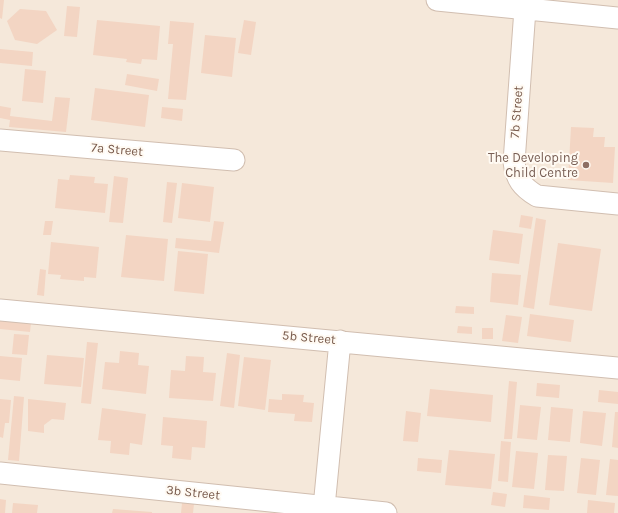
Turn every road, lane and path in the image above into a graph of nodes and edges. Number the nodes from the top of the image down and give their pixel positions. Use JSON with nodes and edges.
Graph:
{"nodes":[{"id":1,"x":437,"y":0,"type":"edge"},
{"id":2,"x":525,"y":9,"type":"junction"},
{"id":3,"x":618,"y":18,"type":"edge"},
{"id":4,"x":0,"y":140,"type":"edge"},
{"id":5,"x":234,"y":160,"type":"dead end"},
{"id":6,"x":618,"y":204,"type":"edge"},
{"id":7,"x":0,"y":310,"type":"edge"},
{"id":8,"x":340,"y":341,"type":"junction"},
{"id":9,"x":618,"y":368,"type":"edge"},
{"id":10,"x":0,"y":473,"type":"edge"},
{"id":11,"x":324,"y":507,"type":"junction"},
{"id":12,"x":386,"y":513,"type":"edge"}],
"edges":[{"from":1,"to":2,"type":"street"},
{"from":2,"to":3,"type":"street"},
{"from":2,"to":6,"type":"street","name":"7b Street"},
{"from":4,"to":5,"type":"street","name":"7a Street"},
{"from":7,"to":8,"type":"street","name":"5b Street"},
{"from":8,"to":9,"type":"street","name":"5b Street"},
{"from":8,"to":11,"type":"street"},
{"from":10,"to":11,"type":"street","name":"3b Street"},
{"from":11,"to":12,"type":"street","name":"3b Street"}]}
